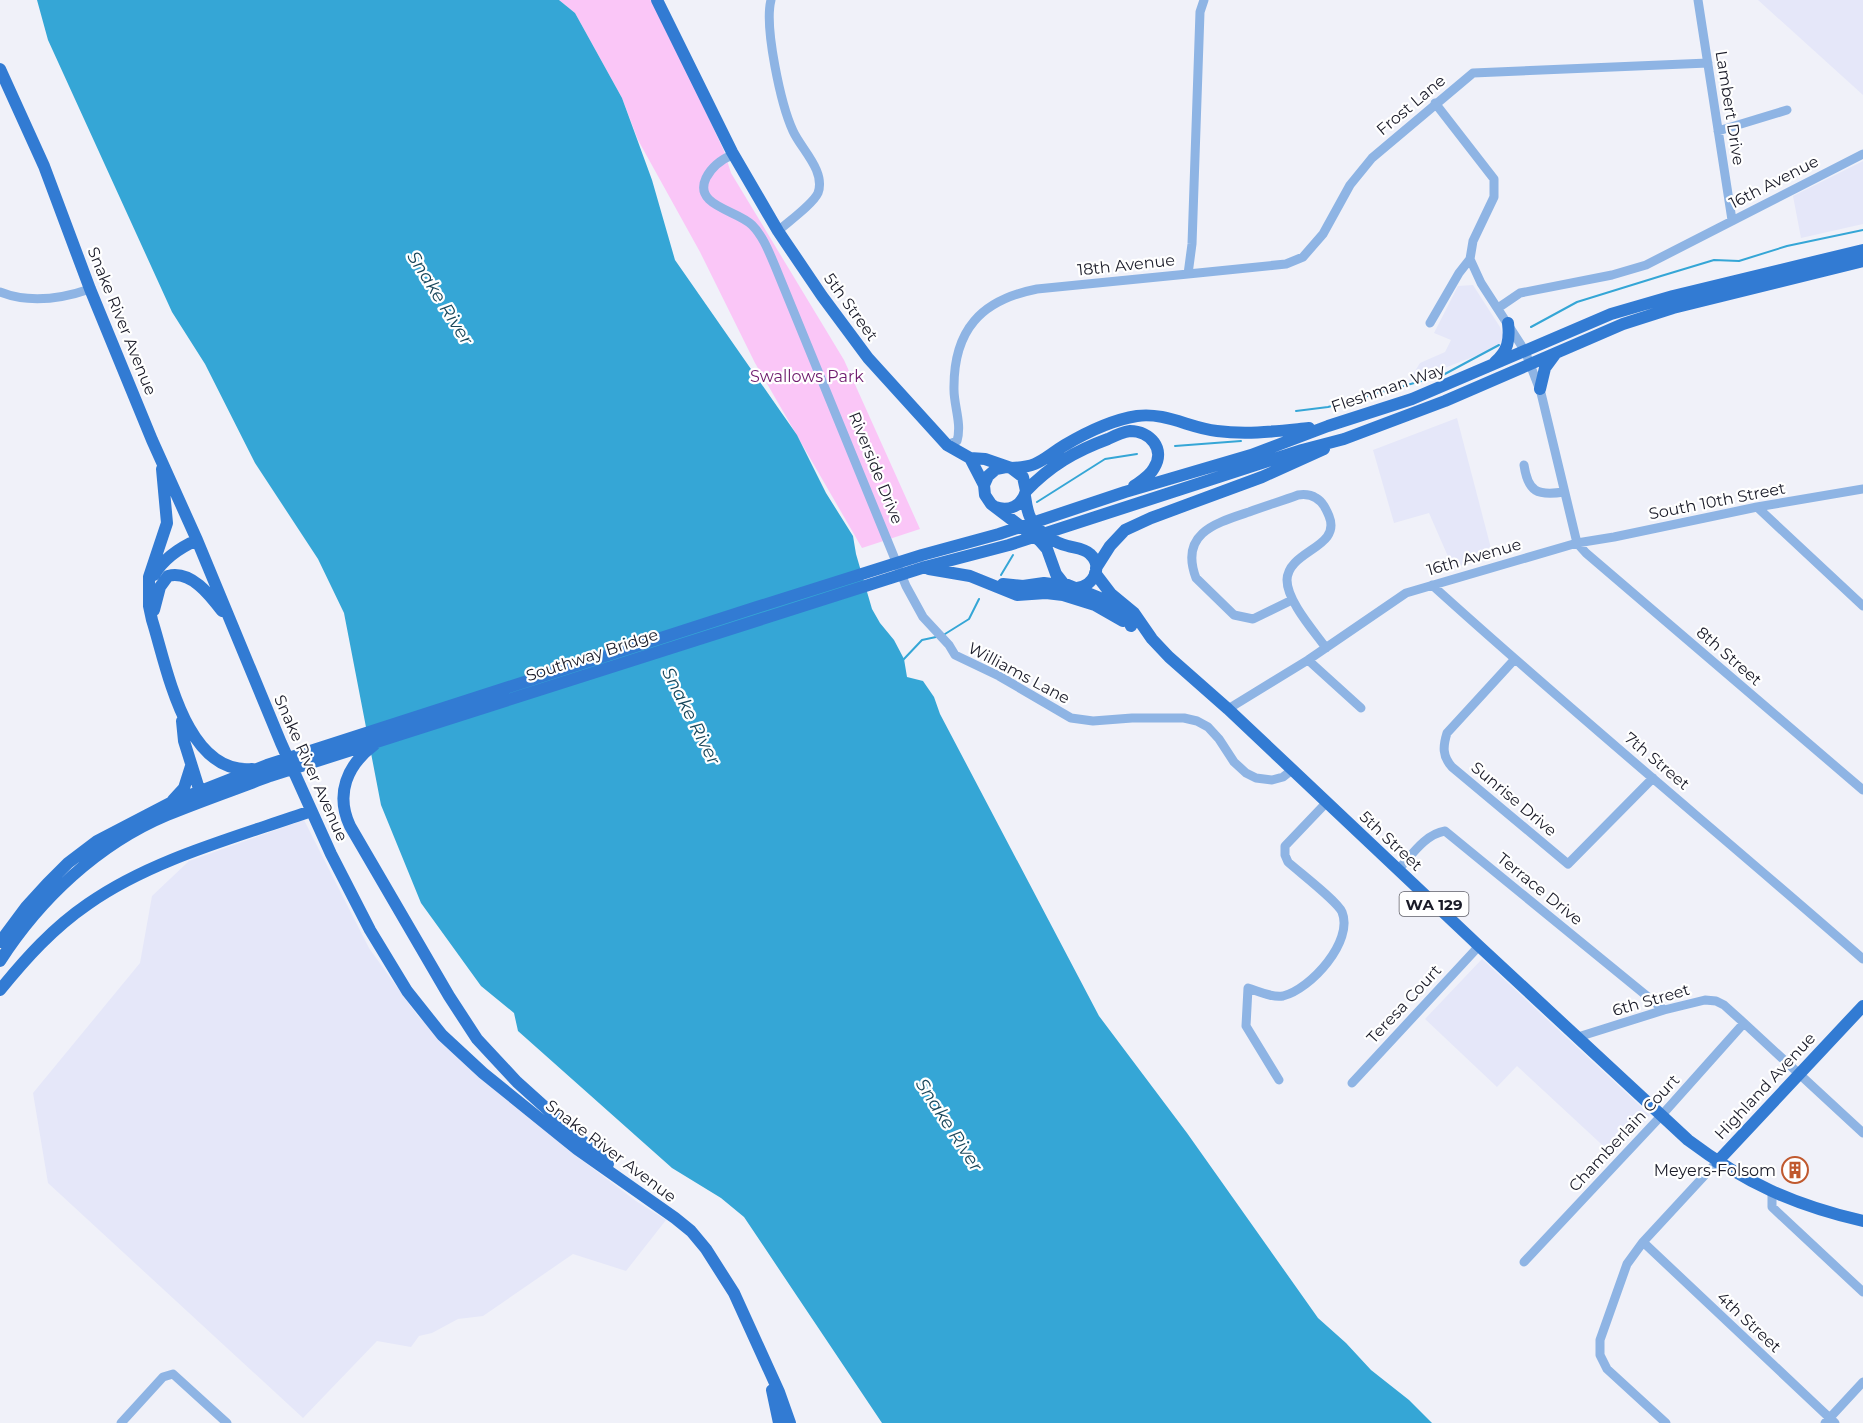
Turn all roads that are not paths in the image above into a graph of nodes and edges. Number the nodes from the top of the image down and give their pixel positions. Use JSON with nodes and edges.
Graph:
{"nodes":[{"id":1,"x":657,"y":0,"type":"edge"},
{"id":2,"x":771,"y":0,"type":"edge"},
{"id":3,"x":1204,"y":0,"type":"edge"},
{"id":4,"x":1698,"y":0,"type":"edge"},
{"id":5,"x":1708,"y":63,"type":"junction"},
{"id":6,"x":0,"y":69,"type":"edge"},
{"id":7,"x":1435,"y":103,"type":"junction"},
{"id":8,"x":1787,"y":110,"type":"dead end"},
{"id":9,"x":1718,"y":131,"type":"junction"},
{"id":10,"x":733,"y":153,"type":"junction"},
{"id":11,"x":1863,"y":154,"type":"edge"},
{"id":12,"x":1732,"y":220,"type":"junction"},
{"id":13,"x":778,"y":231,"type":"junction"},
{"id":14,"x":1863,"y":250,"type":"edge"},
{"id":15,"x":1470,"y":259,"type":"junction"},
{"id":16,"x":1863,"y":261,"type":"edge"},
{"id":17,"x":1188,"y":274,"type":"junction"},
{"id":18,"x":90,"y":289,"type":"junction"},
{"id":19,"x":0,"y":292,"type":"edge"},
{"id":20,"x":1498,"y":308,"type":"junction"},
{"id":21,"x":1430,"y":323,"type":"dead end"},
{"id":22,"x":1508,"y":323,"type":"junction"},
{"id":23,"x":1525,"y":351,"type":"junction"},
{"id":24,"x":1558,"y":352,"type":"junction"},
{"id":25,"x":1530,"y":364,"type":"junction"},
{"id":26,"x":1490,"y":367,"type":"junction"},
{"id":27,"x":1540,"y":389,"type":"junction"},
{"id":28,"x":1328,"y":426,"type":"junction"},
{"id":29,"x":1344,"y":439,"type":"junction"},
{"id":30,"x":947,"y":445,"type":"junction"},
{"id":31,"x":970,"y":458,"type":"junction"},
{"id":32,"x":162,"y":461,"type":"junction"},
{"id":33,"x":1524,"y":465,"type":"dead end"},
{"id":34,"x":1008,"y":467,"type":"junction"},
{"id":35,"x":984,"y":485,"type":"junction"},
{"id":36,"x":1863,"y":489,"type":"edge"},
{"id":37,"x":1125,"y":492,"type":"junction"},
{"id":38,"x":1563,"y":492,"type":"junction"},
{"id":39,"x":1025,"y":494,"type":"junction"},
{"id":40,"x":995,"y":507,"type":"junction"},
{"id":41,"x":1757,"y":507,"type":"junction"},
{"id":42,"x":197,"y":540,"type":"junction"},
{"id":43,"x":1577,"y":543,"type":"junction"},
{"id":44,"x":923,"y":561,"type":"junction"},
{"id":45,"x":1096,"y":571,"type":"junction"},
{"id":46,"x":990,"y":584,"type":"junction"},
{"id":47,"x":1432,"y":585,"type":"junction"},
{"id":48,"x":1072,"y":587,"type":"junction"},
{"id":49,"x":149,"y":588,"type":"junction"},
{"id":50,"x":1292,"y":600,"type":"junction"},
{"id":51,"x":1863,"y":606,"type":"edge"},
{"id":52,"x":152,"y":620,"type":"junction"},
{"id":53,"x":1131,"y":626,"type":"junction"},
{"id":54,"x":233,"y":627,"type":"junction"},
{"id":55,"x":1152,"y":639,"type":"junction"},
{"id":56,"x":1326,"y":648,"type":"junction"},
{"id":57,"x":955,"y":656,"type":"joint"},
{"id":58,"x":1308,"y":660,"type":"junction"},
{"id":59,"x":1514,"y":660,"type":"junction"},
{"id":60,"x":1361,"y":708,"type":"dead end"},
{"id":61,"x":1228,"y":710,"type":"junction"},
{"id":62,"x":182,"y":716,"type":"junction"},
{"id":63,"x":380,"y":740,"type":"junction"},
{"id":64,"x":191,"y":766,"type":"junction"},
{"id":65,"x":269,"y":770,"type":"junction"},
{"id":66,"x":1292,"y":770,"type":"junction"},
{"id":67,"x":1653,"y":778,"type":"junction"},
{"id":68,"x":1863,"y":790,"type":"edge"},
{"id":69,"x":200,"y":792,"type":"junction"},
{"id":70,"x":216,"y":797,"type":"junction"},
{"id":71,"x":170,"y":803,"type":"junction"},
{"id":72,"x":1326,"y":803,"type":"junction"},
{"id":73,"x":311,"y":811,"type":"junction"},
{"id":74,"x":1398,"y":870,"type":"junction"},
{"id":75,"x":0,"y":942,"type":"edge"},
{"id":76,"x":1479,"y":946,"type":"junction"},
{"id":77,"x":1863,"y":960,"type":"edge"},
{"id":78,"x":0,"y":961,"type":"edge"},
{"id":79,"x":0,"y":990,"type":"edge"},
{"id":80,"x":1863,"y":1005,"type":"edge"},
{"id":81,"x":1664,"y":1010,"type":"junction"},
{"id":82,"x":1744,"y":1023,"type":"junction"},
{"id":83,"x":1578,"y":1037,"type":"junction"},
{"id":84,"x":1799,"y":1074,"type":"junction"},
{"id":85,"x":1280,"y":1080,"type":"dead end"},
{"id":86,"x":1352,"y":1083,"type":"dead end"},
{"id":87,"x":1661,"y":1116,"type":"junction"},
{"id":88,"x":1863,"y":1132,"type":"edge"},
{"id":89,"x":1717,"y":1162,"type":"junction"},
{"id":90,"x":632,"y":1188,"type":"junction"},
{"id":91,"x":1772,"y":1192,"type":"junction"},
{"id":92,"x":1863,"y":1221,"type":"edge"},
{"id":93,"x":1643,"y":1242,"type":"junction"},
{"id":94,"x":1524,"y":1262,"type":"dead end"},
{"id":95,"x":1863,"y":1292,"type":"edge"},
{"id":96,"x":764,"y":1360,"type":"junction"},
{"id":97,"x":1863,"y":1382,"type":"edge"},
{"id":98,"x":1830,"y":1421,"type":"edge"},
{"id":99,"x":121,"y":1423,"type":"edge"},
{"id":100,"x":227,"y":1423,"type":"edge"},
{"id":101,"x":779,"y":1423,"type":"edge"},
{"id":102,"x":790,"y":1423,"type":"edge"},
{"id":103,"x":1666,"y":1423,"type":"edge"}],
"edges":[{"from":1,"to":10,"type":"main road"},
{"from":2,"to":13,"type":"street"},
{"from":3,"to":17,"type":"street","name":"18th Avenue"},
{"from":4,"to":5,"type":"street","name":"Lambert Drive"},
{"from":5,"to":7,"type":"street","name":"Frost Lane"},
{"from":5,"to":9,"type":"street","name":"Lambert Drive"},
{"from":6,"to":18,"type":"main road","name":"Snake River Avenue"},
{"from":7,"to":15,"type":"street"},
{"from":7,"to":17,"type":"street","name":"Frost Lane"},
{"from":8,"to":9,"type":"street"},
{"from":9,"to":12,"type":"street","name":"Lambert Drive"},
{"from":10,"to":13,"type":"main road","name":"5th Street"},
{"from":10,"to":57,"type":"street","name":"Riverside Drive"},
{"from":11,"to":12,"type":"street","name":"16th Avenue"},
{"from":12,"to":20,"type":"street","name":"16th Avenue"},
{"from":13,"to":30,"type":"main road","name":"5th Street"},
{"from":14,"to":23,"type":"main road","name":"Fleshman Way"},
{"from":15,"to":20,"type":"street"},
{"from":15,"to":21,"type":"street"},
{"from":16,"to":24,"type":"main road","name":"Fleshman Way"},
{"from":17,"to":30,"type":"street","name":"18th Avenue"},
{"from":18,"to":19,"type":"street"},
{"from":18,"to":32,"type":"main road","name":"Snake River Avenue"},
{"from":20,"to":22,"type":"street"},
{"from":22,"to":23,"type":"street"},
{"from":22,"to":26,"type":"main road"},
{"from":23,"to":25,"type":"street"},
{"from":23,"to":26,"type":"main road","name":"Fleshman Way"},
{"from":24,"to":25,"type":"main road","name":"Fleshman Way"},
{"from":24,"to":27,"type":"main road"},
{"from":25,"to":27,"type":"street"},
{"from":25,"to":29,"type":"main road","name":"Fleshman Way"},
{"from":26,"to":28,"type":"main road","name":"Fleshman Way"},
{"from":27,"to":38,"type":"street"},
{"from":28,"to":34,"type":"main road"},
{"from":28,"to":37,"type":"main road","name":"Fleshman Way"},
{"from":29,"to":44,"type":"main road","name":"Fleshman Way"},
{"from":29,"to":45,"type":"main road"},
{"from":30,"to":31,"type":"main road","name":"5th Street"},
{"from":31,"to":34,"type":"main road","name":"5th Street"},
{"from":31,"to":35,"type":"main road"},
{"from":32,"to":42,"type":"main road","name":"Snake River Avenue"},
{"from":32,"to":49,"type":"main road"},
{"from":33,"to":38,"type":"street"},
{"from":34,"to":35,"type":"main road"},
{"from":34,"to":39,"type":"main road"},
{"from":35,"to":40,"type":"main road"},
{"from":36,"to":41,"type":"street","name":"South 10th Street"},
{"from":37,"to":39,"type":"main road"},
{"from":37,"to":44,"type":"main road","name":"Fleshman Way"},
{"from":38,"to":43,"type":"street"},
{"from":39,"to":40,"type":"main road"},
{"from":39,"to":45,"type":"main road","name":"5th Street"},
{"from":40,"to":48,"type":"main road"},
{"from":41,"to":43,"type":"street","name":"South 10th Street"},
{"from":41,"to":51,"type":"street"},
{"from":42,"to":49,"type":"main road"},
{"from":42,"to":54,"type":"main road","name":"Snake River Avenue"},
{"from":43,"to":47,"type":"street","name":"16th Avenue"},
{"from":43,"to":68,"type":"street","name":"8th Street"},
{"from":44,"to":46,"type":"main road"},
{"from":44,"to":63,"type":"main road","name":"Southway Bridge"},
{"from":44,"to":65,"type":"main road","name":"Southway Bridge"},
{"from":45,"to":48,"type":"main road"},
{"from":45,"to":55,"type":"main road","name":"5th Street"},
{"from":46,"to":48,"type":"main road","name":"5th Street"},
{"from":46,"to":53,"type":"main road"},
{"from":47,"to":56,"type":"street","name":"16th Avenue"},
{"from":47,"to":59,"type":"street","name":"7th Street"},
{"from":48,"to":53,"type":"main road","name":"5th Street"},
{"from":49,"to":52,"type":"main road"},
{"from":50,"to":50,"type":"street"},
{"from":50,"to":56,"type":"street"},
{"from":52,"to":54,"type":"main road"},
{"from":52,"to":62,"type":"main road"},
{"from":53,"to":55,"type":"main road","name":"5th Street"},
{"from":54,"to":73,"type":"main road","name":"Snake River Avenue"},
{"from":55,"to":61,"type":"main road","name":"5th Street","number":"WA 129"},
{"from":56,"to":58,"type":"street","name":"16th Avenue"},
{"from":57,"to":66,"type":"street","name":"Williams Lane"},
{"from":58,"to":60,"type":"street"},
{"from":58,"to":61,"type":"street","name":"16th Avenue"},
{"from":59,"to":67,"type":"street","name":"7th Street"},
{"from":59,"to":67,"type":"street","name":"Sunrise Drive"},
{"from":61,"to":66,"type":"main road","name":"5th Street","number":"WA 129"},
{"from":62,"to":64,"type":"main road"},
{"from":62,"to":65,"type":"main road"},
{"from":63,"to":65,"type":"main road","name":"Southway Bridge"},
{"from":63,"to":90,"type":"main road"},
{"from":64,"to":69,"type":"main road"},
{"from":64,"to":71,"type":"main road"},
{"from":65,"to":69,"type":"main road"},
{"from":65,"to":70,"type":"main road"},
{"from":66,"to":72,"type":"main road","name":"5th Street","number":"WA 129"},
{"from":67,"to":77,"type":"street","name":"7th Street"},
{"from":69,"to":70,"type":"main road"},
{"from":69,"to":71,"type":"main road"},
{"from":70,"to":78,"type":"main road"},
{"from":71,"to":75,"type":"main road"},
{"from":72,"to":74,"type":"main road","name":"5th Street","number":"WA 129"},
{"from":72,"to":85,"type":"street"},
{"from":73,"to":79,"type":"main road"},
{"from":73,"to":90,"type":"main road","name":"Snake River Avenue"},
{"from":74,"to":76,"type":"main road","name":"5th Street","number":"WA 129"},
{"from":74,"to":81,"type":"street","name":"Terrace Drive"},
{"from":76,"to":83,"type":"main road","name":"5th Street","number":"WA 129"},
{"from":76,"to":86,"type":"street","name":"Teresa Court"},
{"from":80,"to":84,"type":"main road","name":"Highland Avenue"},
{"from":81,"to":82,"type":"street","name":"6th Street"},
{"from":81,"to":83,"type":"street","name":"6th Street"},
{"from":82,"to":84,"type":"street","name":"6th Street"},
{"from":82,"to":87,"type":"street","name":"Chamberlain Court"},
{"from":83,"to":87,"type":"main road","name":"5th Street","number":"WA 129"},
{"from":84,"to":88,"type":"street","name":"6th Street"},
{"from":84,"to":89,"type":"main road","name":"Highland Avenue"},
{"from":87,"to":89,"type":"main road","name":"5th Street","number":"WA 129"},
{"from":87,"to":94,"type":"street","name":"Chamberlain Court"},
{"from":89,"to":91,"type":"main road","number":"WA 129"},
{"from":89,"to":93,"type":"street","name":"Highland Avenue"},
{"from":90,"to":96,"type":"main road","name":"Snake River Avenue"},
{"from":91,"to":92,"type":"main road","number":"WA 129"},
{"from":91,"to":95,"type":"street"},
{"from":93,"to":98,"type":"street","name":"4th Street"},
{"from":93,"to":103,"type":"street","name":"Highland Avenue"},
{"from":96,"to":101,"type":"main road","name":"Snake River Avenue"},
{"from":96,"to":102,"type":"main road","name":"Snake River Avenue"},
{"from":97,"to":98,"type":"street"},
{"from":99,"to":100,"type":"street"}]}
